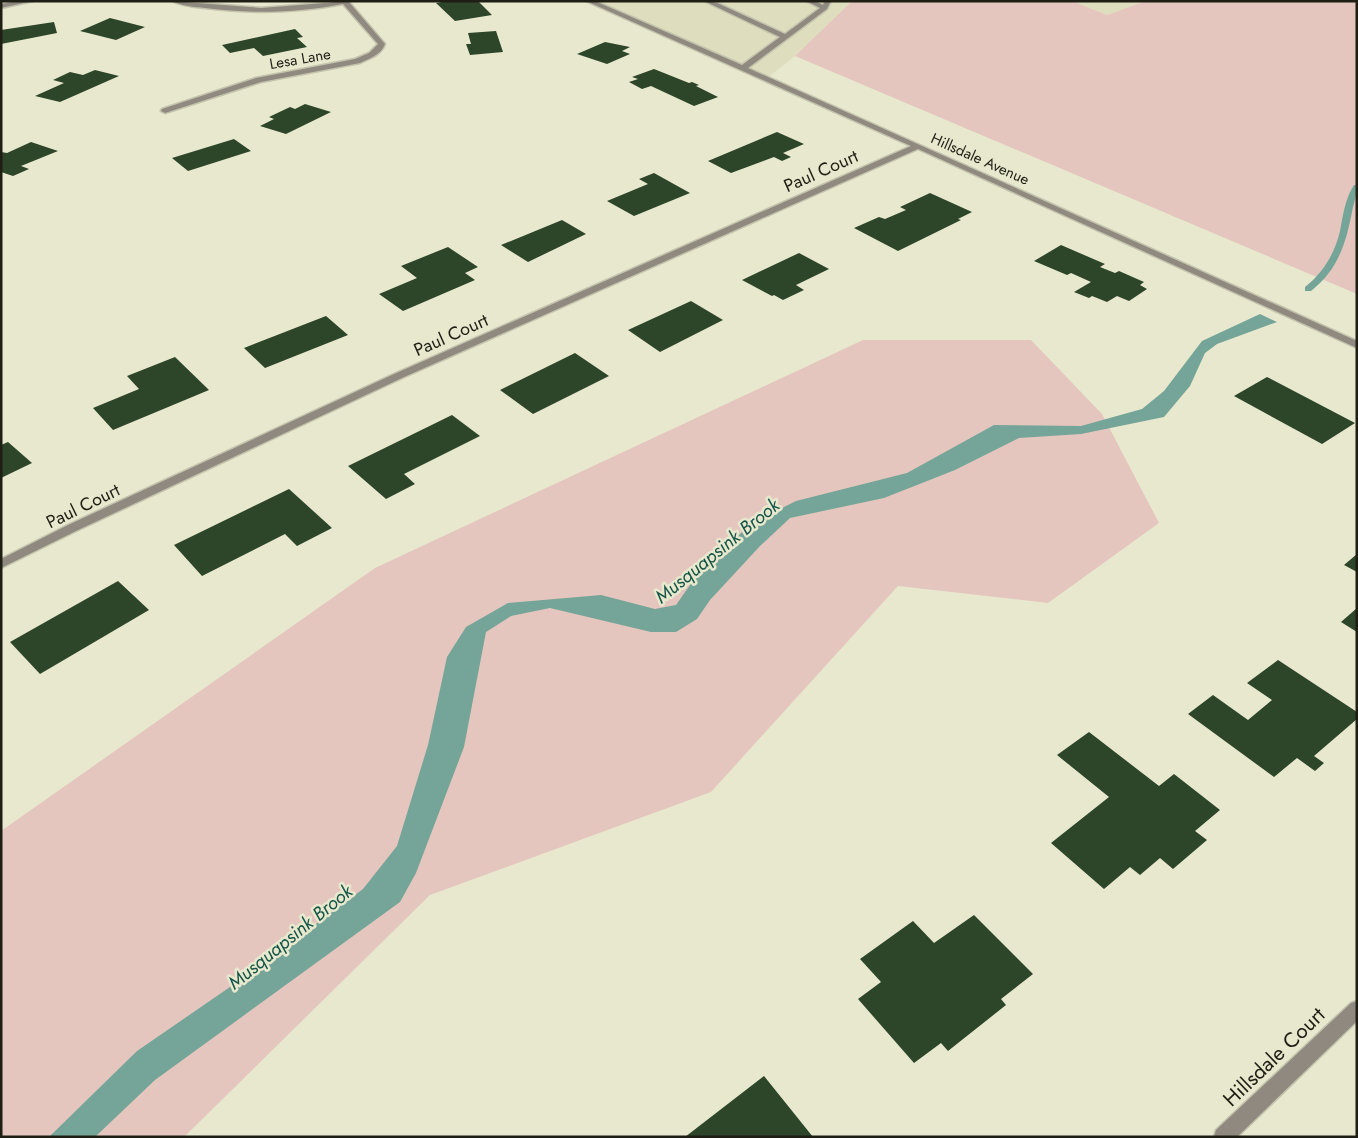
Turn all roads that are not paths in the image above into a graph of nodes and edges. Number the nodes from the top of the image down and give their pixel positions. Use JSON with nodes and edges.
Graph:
{"nodes":[{"id":1,"x":30,"y":1,"type":"edge"},
{"id":2,"x":175,"y":1,"type":"edge"},
{"id":3,"x":589,"y":1,"type":"edge"},
{"id":4,"x":707,"y":1,"type":"edge"},
{"id":5,"x":809,"y":1,"type":"edge"},
{"id":6,"x":346,"y":2,"type":"edge"},
{"id":7,"x":826,"y":5,"type":"edge"},
{"id":8,"x":1,"y":6,"type":"edge"},
{"id":9,"x":785,"y":37,"type":"junction"},
{"id":10,"x":743,"y":68,"type":"junction"},
{"id":11,"x":164,"y":111,"type":"dead end"},
{"id":12,"x":918,"y":146,"type":"junction"},
{"id":13,"x":1357,"y":346,"type":"edge"},
{"id":14,"x":1,"y":564,"type":"edge"},
{"id":15,"x":1357,"y":1009,"type":"edge"},
{"id":16,"x":1223,"y":1137,"type":"edge"}],
"edges":[{"from":1,"to":8,"type":"street"},
{"from":2,"to":6,"type":"street"},
{"from":3,"to":10,"type":"street","name":"Hillsdale Avenue"},
{"from":4,"to":9,"type":"street"},
{"from":5,"to":7,"type":"street"},
{"from":6,"to":11,"type":"street","name":"Lesa Lane"},
{"from":7,"to":9,"type":"street"},
{"from":9,"to":10,"type":"street"},
{"from":10,"to":12,"type":"street","name":"Hillsdale Avenue"},
{"from":12,"to":13,"type":"street","name":"Hillsdale Avenue"},
{"from":12,"to":14,"type":"street","name":"Paul Court"},
{"from":15,"to":16,"type":"street","name":"Hillsdale Court"}]}
